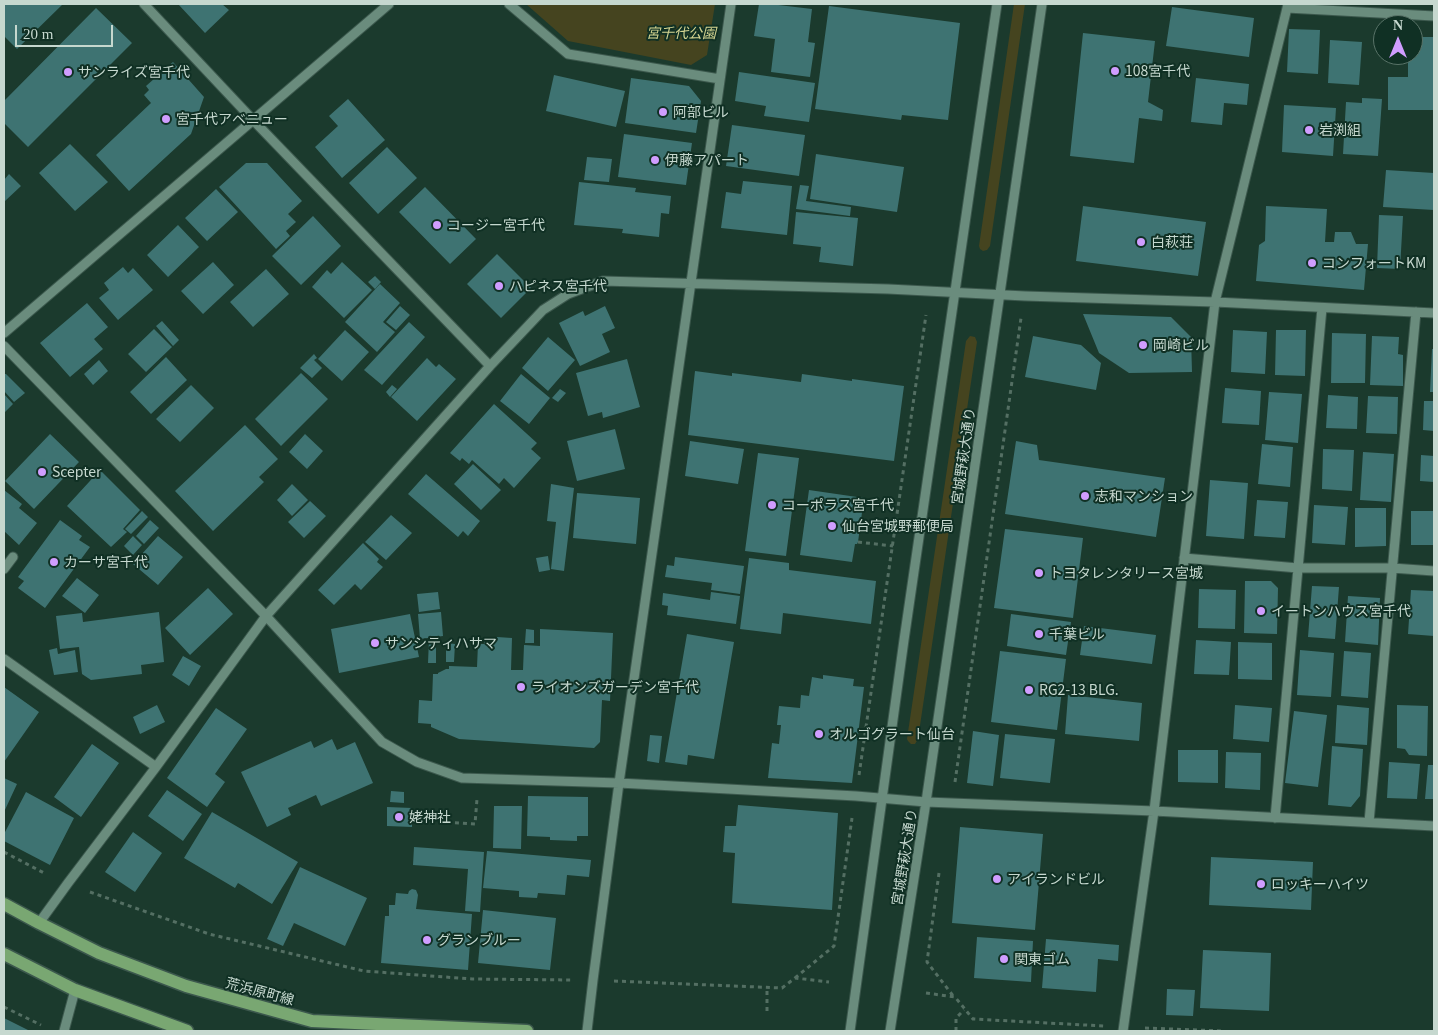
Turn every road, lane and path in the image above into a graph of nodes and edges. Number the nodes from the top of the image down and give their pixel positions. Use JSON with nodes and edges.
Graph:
{"nodes":[{"id":1,"x":144,"y":4,"type":"edge"},
{"id":2,"x":389,"y":4,"type":"edge"},
{"id":3,"x":509,"y":4,"type":"edge"},
{"id":4,"x":731,"y":4,"type":"edge"},
{"id":5,"x":997,"y":4,"type":"edge"},
{"id":6,"x":1042,"y":4,"type":"edge"},
{"id":7,"x":1288,"y":6,"type":"edge"},
{"id":8,"x":1434,"y":16,"type":"edge"},
{"id":9,"x":720,"y":79,"type":"junction"},
{"id":10,"x":253,"y":120,"type":"junction"},
{"id":11,"x":690,"y":283,"type":"junction"},
{"id":12,"x":955,"y":292,"type":"junction"},
{"id":13,"x":1000,"y":295,"type":"junction"},
{"id":14,"x":1215,"y":302,"type":"junction"},
{"id":15,"x":1322,"y":308,"type":"junction"},
{"id":16,"x":1416,"y":312,"type":"junction"},
{"id":17,"x":1434,"y":313,"type":"edge"},
{"id":18,"x":926,"y":315,"type":"dead end"},
{"id":19,"x":1021,"y":318,"type":"dead end"},
{"id":20,"x":4,"y":333,"type":"edge"},
{"id":21,"x":4,"y":346,"type":"edge"},
{"id":22,"x":490,"y":366,"type":"junction"},
{"id":23,"x":858,"y":542,"type":"dead end"},
{"id":24,"x":893,"y":546,"type":"junction"},
{"id":25,"x":13,"y":557,"type":"dead end"},
{"id":26,"x":1184,"y":558,"type":"junction"},
{"id":27,"x":1298,"y":568,"type":"junction"},
{"id":28,"x":1392,"y":568,"type":"junction"},
{"id":29,"x":4,"y":569,"type":"edge"},
{"id":30,"x":1434,"y":571,"type":"edge"},
{"id":31,"x":266,"y":616,"type":"junction"},
{"id":32,"x":4,"y":659,"type":"edge"},
{"id":33,"x":156,"y":768,"type":"junction"},
{"id":34,"x":477,"y":779,"type":"junction"},
{"id":35,"x":858,"y":782,"type":"dead end"},
{"id":36,"x":619,"y":783,"type":"junction"},
{"id":37,"x":955,"y":783,"type":"dead end"},
{"id":38,"x":882,"y":798,"type":"junction"},
{"id":39,"x":926,"y":802,"type":"junction"},
{"id":40,"x":1154,"y":811,"type":"junction"},
{"id":41,"x":852,"y":818,"type":"dead end"},
{"id":42,"x":1275,"y":818,"type":"junction"},
{"id":43,"x":423,"y":821,"type":"dead end"},
{"id":44,"x":1368,"y":822,"type":"junction"},
{"id":45,"x":1434,"y":826,"type":"edge"},
{"id":46,"x":4,"y":852,"type":"edge"},
{"id":47,"x":940,"y":866,"type":"dead end"},
{"id":48,"x":46,"y":874,"type":"dead end"},
{"id":49,"x":90,"y":892,"type":"dead end"},
{"id":50,"x":4,"y":904,"type":"edge"},
{"id":51,"x":40,"y":923,"type":"junction"},
{"id":52,"x":4,"y":954,"type":"edge"},
{"id":53,"x":795,"y":978,"type":"junction"},
{"id":54,"x":577,"y":980,"type":"dead end"},
{"id":55,"x":608,"y":981,"type":"dead end"},
{"id":56,"x":829,"y":982,"type":"dead end"},
{"id":57,"x":767,"y":988,"type":"junction"},
{"id":58,"x":75,"y":990,"type":"junction"},
{"id":59,"x":926,"y":993,"type":"dead end"},
{"id":60,"x":955,"y":997,"type":"junction"},
{"id":61,"x":4,"y":1007,"type":"edge"},
{"id":62,"x":964,"y":1010,"type":"junction"},
{"id":63,"x":767,"y":1011,"type":"dead end"},
{"id":64,"x":41,"y":1025,"type":"dead end"},
{"id":65,"x":1123,"y":1029,"type":"edge"},
{"id":66,"x":64,"y":1031,"type":"edge"},
{"id":67,"x":187,"y":1031,"type":"edge"},
{"id":68,"x":528,"y":1031,"type":"edge"},
{"id":69,"x":587,"y":1031,"type":"edge"},
{"id":70,"x":850,"y":1031,"type":"edge"},
{"id":71,"x":890,"y":1031,"type":"edge"},
{"id":72,"x":956,"y":1031,"type":"edge"},
{"id":73,"x":1223,"y":1031,"type":"edge"}],
"edges":[{"from":1,"to":10,"type":"street"},
{"from":2,"to":10,"type":"street"},
{"from":3,"to":9,"type":"street"},
{"from":4,"to":9,"type":"street"},
{"from":5,"to":12,"type":"street","name":"宮城野萩大通り"},
{"from":6,"to":13,"type":"street","name":"宮城野萩大通り"},
{"from":7,"to":8,"type":"street"},
{"from":7,"to":14,"type":"street"},
{"from":9,"to":11,"type":"street"},
{"from":10,"to":20,"type":"street"},
{"from":10,"to":22,"type":"street"},
{"from":11,"to":12,"type":"street"},
{"from":11,"to":22,"type":"street"},
{"from":11,"to":36,"type":"street"},
{"from":12,"to":13,"type":"street"},
{"from":12,"to":38,"type":"street","name":"宮城野萩大通り"},
{"from":13,"to":14,"type":"street"},
{"from":13,"to":39,"type":"street","name":"宮城野萩大通り"},
{"from":14,"to":15,"type":"street"},
{"from":14,"to":26,"type":"street"},
{"from":15,"to":16,"type":"street"},
{"from":15,"to":27,"type":"street"},
{"from":16,"to":17,"type":"street"},
{"from":16,"to":28,"type":"street"},
{"from":18,"to":24,"type":"path"},
{"from":19,"to":37,"type":"path"},
{"from":21,"to":31,"type":"street"},
{"from":22,"to":31,"type":"street"},
{"from":23,"to":24,"type":"path"},
{"from":24,"to":35,"type":"path"},
{"from":25,"to":29,"type":"street"},
{"from":26,"to":27,"type":"street"},
{"from":26,"to":40,"type":"street"},
{"from":27,"to":28,"type":"street"},
{"from":27,"to":42,"type":"street"},
{"from":28,"to":30,"type":"street"},
{"from":28,"to":44,"type":"street"},
{"from":31,"to":33,"type":"street"},
{"from":31,"to":34,"type":"street"},
{"from":32,"to":33,"type":"street"},
{"from":33,"to":51,"type":"street"},
{"from":34,"to":36,"type":"street"},
{"from":34,"to":43,"type":"path"},
{"from":36,"to":38,"type":"street"},
{"from":36,"to":69,"type":"street"},
{"from":38,"to":39,"type":"street"},
{"from":38,"to":70,"type":"street","name":"宮城野萩大通り"},
{"from":39,"to":40,"type":"street"},
{"from":39,"to":71,"type":"street","name":"宮城野萩大通り"},
{"from":40,"to":42,"type":"street"},
{"from":40,"to":65,"type":"street"},
{"from":41,"to":53,"type":"path"},
{"from":42,"to":44,"type":"street"},
{"from":44,"to":45,"type":"street"},
{"from":46,"to":48,"type":"path"},
{"from":47,"to":60,"type":"path"},
{"from":49,"to":54,"type":"path"},
{"from":50,"to":51,"type":"main road","name":"荒浜原町線"},
{"from":51,"to":68,"type":"main road","name":"荒浜原町線"},
{"from":52,"to":58,"type":"main road"},
{"from":53,"to":56,"type":"path"},
{"from":53,"to":57,"type":"path"},
{"from":55,"to":57,"type":"path"},
{"from":57,"to":63,"type":"path"},
{"from":58,"to":66,"type":"street"},
{"from":58,"to":67,"type":"main road"},
{"from":59,"to":60,"type":"path"},
{"from":60,"to":62,"type":"path"},
{"from":61,"to":64,"type":"path"},
{"from":62,"to":65,"type":"path"},
{"from":62,"to":72,"type":"path"},
{"from":65,"to":73,"type":"path"}]}
